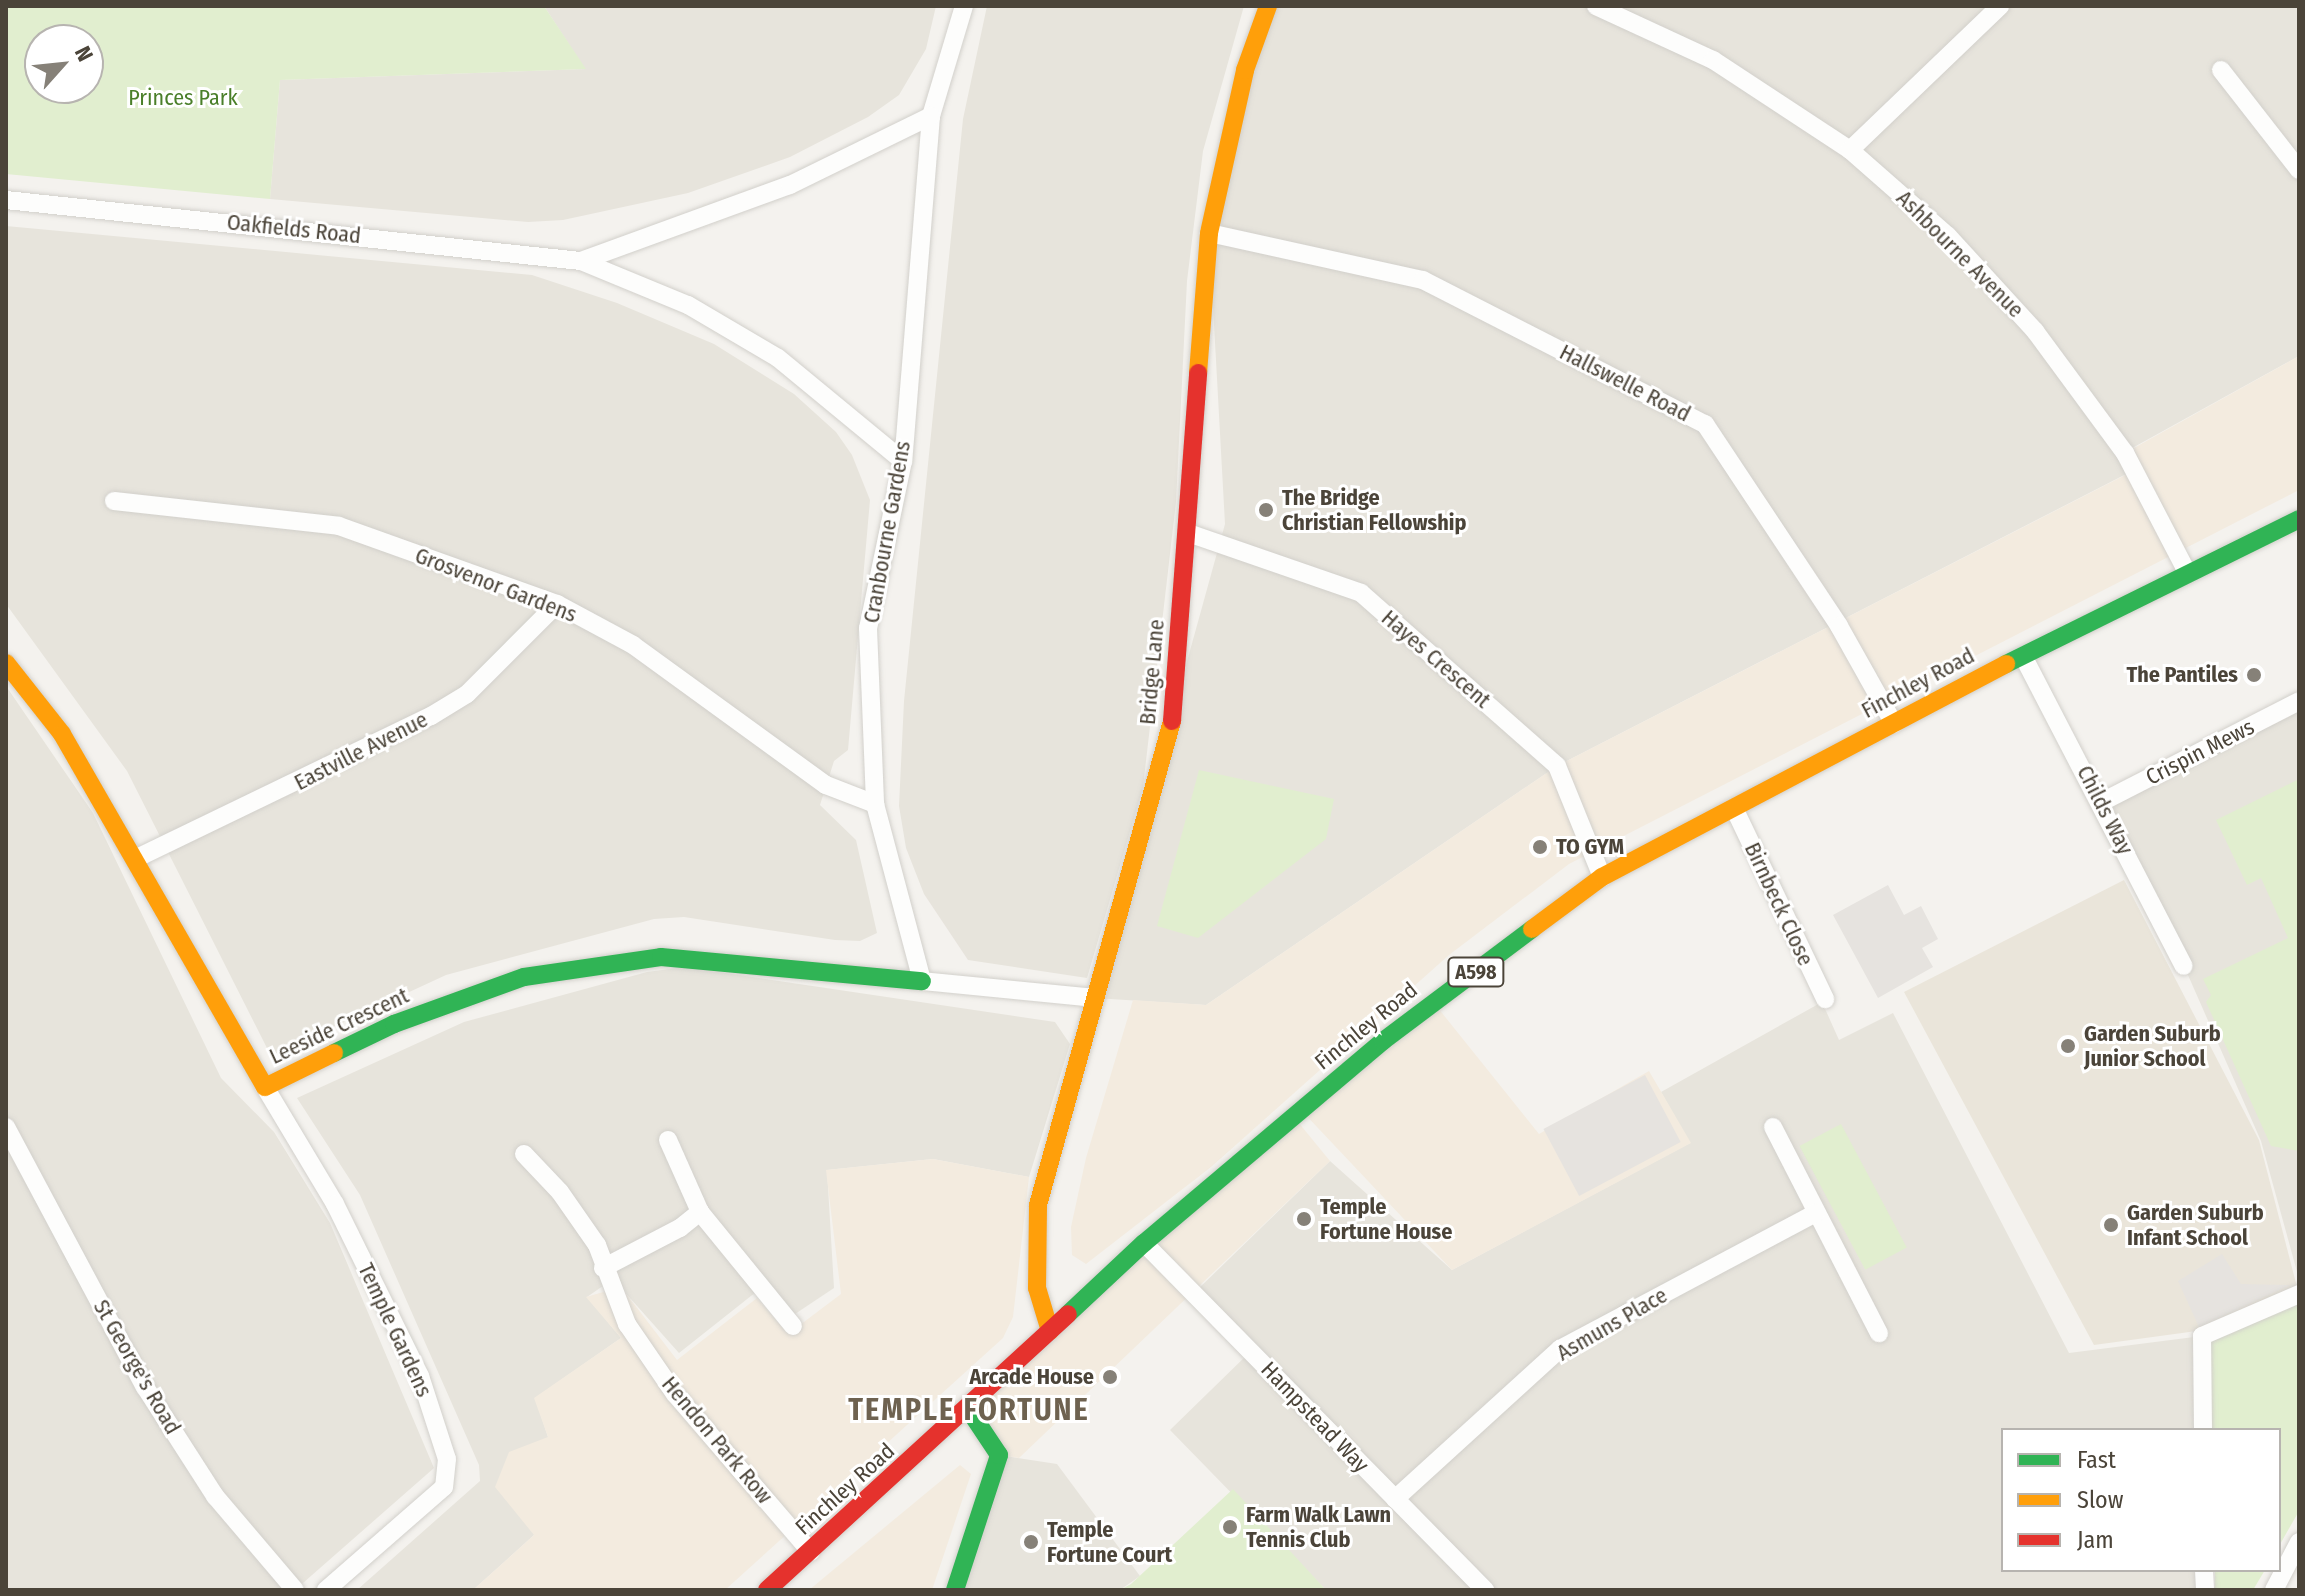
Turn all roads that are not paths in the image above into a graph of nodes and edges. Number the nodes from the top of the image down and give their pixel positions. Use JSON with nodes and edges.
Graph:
{"nodes":[{"id":1,"x":964,"y":6,"type":"edge"},
{"id":2,"x":1268,"y":6,"type":"edge"},
{"id":3,"x":1596,"y":6,"type":"edge"},
{"id":4,"x":2000,"y":6,"type":"edge"},
{"id":5,"x":2221,"y":70,"type":"dead end"},
{"id":6,"x":931,"y":116,"type":"junction"},
{"id":7,"x":1850,"y":150,"type":"junction"},
{"id":8,"x":2299,"y":170,"type":"edge"},
{"id":9,"x":6,"y":200,"type":"edge"},
{"id":10,"x":1209,"y":233,"type":"junction"},
{"id":11,"x":581,"y":261,"type":"junction"},
{"id":12,"x":903,"y":461,"type":"junction"},
{"id":13,"x":114,"y":501,"type":"dead end"},
{"id":14,"x":2299,"y":519,"type":"edge"},
{"id":15,"x":1188,"y":533,"type":"junction"},
{"id":16,"x":2188,"y":574,"type":"junction"},
{"id":17,"x":557,"y":604,"type":"junction"},
{"id":18,"x":2023,"y":656,"type":"junction"},
{"id":19,"x":6,"y":663,"type":"edge"},
{"id":20,"x":2299,"y":701,"type":"edge"},
{"id":21,"x":1894,"y":724,"type":"junction"},
{"id":22,"x":2102,"y":802,"type":"junction"},
{"id":23,"x":875,"y":804,"type":"junction"},
{"id":24,"x":1734,"y":808,"type":"junction"},
{"id":25,"x":137,"y":858,"type":"junction"},
{"id":26,"x":1602,"y":877,"type":"junction"},
{"id":27,"x":2184,"y":966,"type":"dead end"},
{"id":28,"x":922,"y":981,"type":"junction"},
{"id":29,"x":1094,"y":998,"type":"junction"},
{"id":30,"x":1825,"y":999,"type":"dead end"},
{"id":31,"x":265,"y":1087,"type":"junction"},
{"id":32,"x":6,"y":1127,"type":"edge"},
{"id":33,"x":1773,"y":1127,"type":"dead end"},
{"id":34,"x":668,"y":1140,"type":"dead end"},
{"id":35,"x":524,"y":1154,"type":"dead end"},
{"id":36,"x":700,"y":1212,"type":"junction"},
{"id":37,"x":1816,"y":1213,"type":"junction"},
{"id":38,"x":1144,"y":1243,"type":"junction"},
{"id":39,"x":603,"y":1268,"type":"junction"},
{"id":40,"x":2299,"y":1294,"type":"edge"},
{"id":41,"x":793,"y":1326,"type":"dead end"},
{"id":42,"x":1050,"y":1331,"type":"junction"},
{"id":43,"x":1879,"y":1333,"type":"dead end"},
{"id":44,"x":969,"y":1410,"type":"junction"},
{"id":45,"x":2203,"y":1428,"type":"edge"},
{"id":46,"x":1395,"y":1499,"type":"junction"},
{"id":47,"x":2299,"y":1542,"type":"edge"},
{"id":48,"x":811,"y":1552,"type":"junction"},
{"id":49,"x":295,"y":1590,"type":"edge"},
{"id":50,"x":326,"y":1590,"type":"edge"},
{"id":51,"x":767,"y":1590,"type":"edge"},
{"id":52,"x":955,"y":1590,"type":"edge"},
{"id":53,"x":1485,"y":1590,"type":"edge"},
{"id":54,"x":2274,"y":1590,"type":"edge"}],
"edges":[{"from":1,"to":6,"type":"street","name":"Cranbourne Gardens"},
{"from":2,"to":10,"type":"street","name":"Bridge Lane"},
{"from":3,"to":7,"type":"street","name":"Ashbourne Avenue"},
{"from":4,"to":7,"type":"street"},
{"from":5,"to":8,"type":"street"},
{"from":6,"to":11,"type":"street","name":"Oakfields Road"},
{"from":6,"to":12,"type":"street","name":"Cranbourne Gardens"},
{"from":7,"to":16,"type":"street","name":"Ashbourne Avenue"},
{"from":9,"to":11,"type":"street","name":"Oakfields Road"},
{"from":10,"to":15,"type":"street","name":"Bridge Lane"},
{"from":10,"to":21,"type":"street","name":"Hallswelle Road"},
{"from":11,"to":12,"type":"street","name":"Oakfields Road"},
{"from":12,"to":23,"type":"street","name":"Cranbourne Gardens"},
{"from":13,"to":17,"type":"street","name":"Grosvenor Gardens"},
{"from":14,"to":16,"type":"street","name":"Finchley Road","number":"A598"},
{"from":15,"to":26,"type":"street","name":"Hayes Crescent"},
{"from":15,"to":29,"type":"street","name":"Bridge Lane"},
{"from":16,"to":18,"type":"street","name":"Finchley Road","number":"A598"},
{"from":17,"to":23,"type":"street","name":"Grosvenor Gardens"},
{"from":17,"to":25,"type":"street","name":"Eastville Avenue"},
{"from":18,"to":21,"type":"street","name":"Finchley Road","number":"A598"},
{"from":18,"to":22,"type":"street","name":"Childs Way"},
{"from":19,"to":25,"type":"street","name":"Leeside Crescent"},
{"from":20,"to":22,"type":"street","name":"Crispin Mews"},
{"from":21,"to":24,"type":"street","name":"Finchley Road","number":"A598"},
{"from":22,"to":27,"type":"street","name":"Childs Way"},
{"from":23,"to":28,"type":"street","name":"Cranbourne Gardens"},
{"from":24,"to":26,"type":"street","name":"Finchley Road","number":"A598"},
{"from":24,"to":30,"type":"street","name":"Birnbeck Close"},
{"from":25,"to":31,"type":"street","name":"Leeside Crescent"},
{"from":26,"to":38,"type":"street","name":"Finchley Road","number":"A598"},
{"from":28,"to":29,"type":"street"},
{"from":28,"to":31,"type":"street","name":"Leeside Crescent"},
{"from":29,"to":42,"type":"street","name":"Bridge Lane"},
{"from":31,"to":50,"type":"street","name":"Temple Gardens"},
{"from":32,"to":49,"type":"street","name":"St George's Road"},
{"from":33,"to":37,"type":"street"},
{"from":34,"to":36,"type":"street"},
{"from":35,"to":39,"type":"street","name":"Hendon Park Row"},
{"from":36,"to":39,"type":"street"},
{"from":36,"to":41,"type":"street"},
{"from":37,"to":43,"type":"street"},
{"from":37,"to":46,"type":"street","name":"Asmuns Place"},
{"from":38,"to":42,"type":"street","name":"Finchley Road","number":"A598"},
{"from":38,"to":46,"type":"street","name":"Hampstead Way"},
{"from":39,"to":48,"type":"street","name":"Hendon Park Row"},
{"from":40,"to":45,"type":"street"},
{"from":42,"to":44,"type":"street","name":"Finchley Road","number":"A598"},
{"from":44,"to":48,"type":"street","name":"Finchley Road","number":"A598"},
{"from":44,"to":52,"type":"street"},
{"from":46,"to":53,"type":"street","name":"Hampstead Way"},
{"from":47,"to":54,"type":"street"},
{"from":48,"to":51,"type":"street","name":"Finchley Road","number":"A598"}]}
